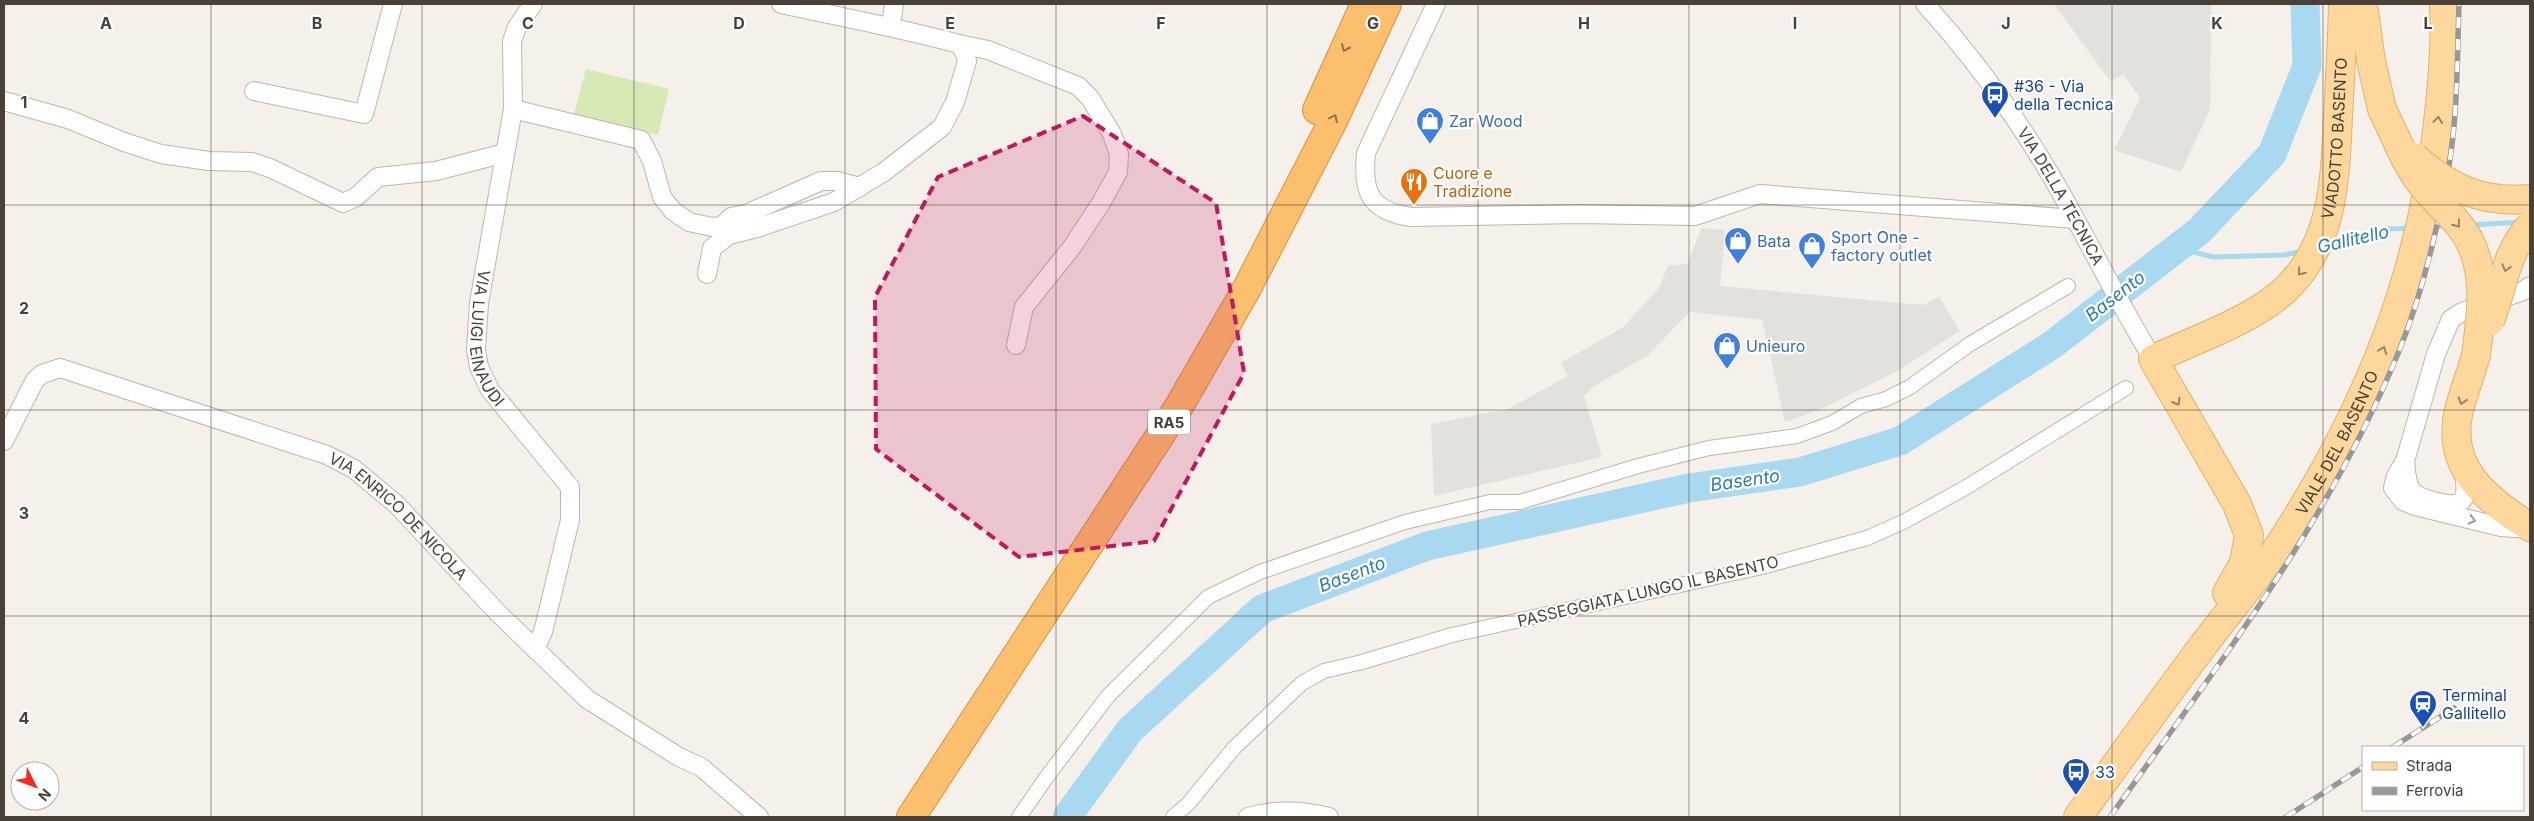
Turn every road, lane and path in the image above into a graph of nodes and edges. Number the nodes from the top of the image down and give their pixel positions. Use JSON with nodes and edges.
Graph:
{"nodes":[{"id":1,"x":393,"y":4,"type":"edge"},
{"id":2,"x":533,"y":4,"type":"edge"},
{"id":3,"x":781,"y":4,"type":"edge"},
{"id":4,"x":894,"y":4,"type":"edge"},
{"id":5,"x":1365,"y":4,"type":"edge"},
{"id":6,"x":1387,"y":4,"type":"edge"},
{"id":7,"x":1436,"y":4,"type":"edge"},
{"id":8,"x":1925,"y":4,"type":"edge"},
{"id":9,"x":2444,"y":4,"type":"edge"},
{"id":10,"x":2359,"y":5,"type":"edge"},
{"id":11,"x":891,"y":26,"type":"junction"},
{"id":12,"x":959,"y":44,"type":"junction"},
{"id":13,"x":254,"y":91,"type":"dead end"},
{"id":14,"x":4,"y":101,"type":"edge"},
{"id":15,"x":513,"y":109,"type":"junction"},
{"id":16,"x":2398,"y":143,"type":"junction"},
{"id":17,"x":505,"y":152,"type":"junction"},
{"id":18,"x":860,"y":187,"type":"junction"},
{"id":19,"x":2530,"y":199,"type":"edge"},
{"id":20,"x":2074,"y":219,"type":"junction"},
{"id":21,"x":2530,"y":226,"type":"edge"},
{"id":22,"x":707,"y":274,"type":"dead end"},
{"id":23,"x":2068,"y":286,"type":"dead end"},
{"id":24,"x":2530,"y":286,"type":"edge"},
{"id":25,"x":1016,"y":345,"type":"dead end"},
{"id":26,"x":2476,"y":355,"type":"junction"},
{"id":27,"x":2153,"y":359,"type":"junction"},
{"id":28,"x":2126,"y":388,"type":"dead end"},
{"id":29,"x":4,"y":441,"type":"edge"},
{"id":30,"x":2405,"y":461,"type":"junction"},
{"id":31,"x":2463,"y":463,"type":"junction"},
{"id":32,"x":2294,"y":521,"type":"junction"},
{"id":33,"x":2530,"y":528,"type":"edge"},
{"id":34,"x":2249,"y":535,"type":"junction"},
{"id":35,"x":2204,"y":644,"type":"junction"},
{"id":36,"x":535,"y":649,"type":"junction"},
{"id":37,"x":1187,"y":810,"type":"edge"},
{"id":38,"x":759,"y":817,"type":"edge"},
{"id":39,"x":894,"y":817,"type":"edge"},
{"id":40,"x":910,"y":817,"type":"edge"},
{"id":41,"x":1019,"y":817,"type":"edge"},
{"id":42,"x":1173,"y":817,"type":"edge"},
{"id":43,"x":1248,"y":817,"type":"edge"},
{"id":44,"x":1330,"y":817,"type":"edge"},
{"id":45,"x":2078,"y":817,"type":"edge"}],
"edges":[{"from":1,"to":13,"type":"street"},
{"from":2,"to":15,"type":"street","name":"VIA LUIGI EINAUDI"},
{"from":3,"to":11,"type":"street"},
{"from":4,"to":11,"type":"street"},
{"from":5,"to":39,"type":"highway","number":"RA5","one_way":true},
{"from":40,"to":6,"type":"highway","number":"RA5","one_way":true},
{"from":7,"to":20,"type":"street"},
{"from":8,"to":20,"type":"street","name":"VIA DELLA TECNICA"},
{"from":32,"to":9,"type":"main road","name":"VIALE DEL BASENTO","one_way":true,"bridge":true},
{"from":10,"to":16,"type":"main road"},
{"from":10,"to":27,"type":"main road","name":"VIADOTTO BASENTO","one_way":true},
{"from":11,"to":12,"type":"street"},
{"from":12,"to":18,"type":"street"},
{"from":12,"to":25,"type":"street"},
{"from":14,"to":17,"type":"street"},
{"from":15,"to":17,"type":"street","name":"VIA LUIGI EINAUDI"},
{"from":15,"to":18,"type":"street"},
{"from":16,"to":19,"type":"main road","bridge":true},
{"from":16,"to":26,"type":"main road","one_way":true,"bridge":true},
{"from":17,"to":36,"type":"street","name":"VIA LUIGI EINAUDI"},
{"from":18,"to":22,"type":"street"},
{"from":20,"to":27,"type":"street","name":"VIA DELLA TECNICA"},
{"from":21,"to":26,"type":"main road","one_way":true,"bridge":true},
{"from":23,"to":41,"type":"street"},
{"from":24,"to":30,"type":"street"},
{"from":26,"to":31,"type":"main road","one_way":true},
{"from":27,"to":34,"type":"main road","name":"VIA DELLA TECNICA","one_way":true},
{"from":28,"to":37,"type":"street","name":"PASSEGGIATA LUNGO IL BASENTO"},
{"from":29,"to":36,"type":"street","name":"VIA ENRICO DE NICOLA"},
{"from":30,"to":31,"type":"street"},
{"from":30,"to":33,"type":"street","one_way":true},
{"from":31,"to":33,"type":"main road"},
{"from":32,"to":34,"type":"main road"},
{"from":32,"to":35,"type":"main road","name":"VIALE DEL BASENTO"},
{"from":34,"to":35,"type":"main road"},
{"from":35,"to":45,"type":"main road","name":"VIALE DEL BASENTO"},
{"from":36,"to":38,"type":"street","name":"VIA ENRICO DE NICOLA"},
{"from":37,"to":42,"type":"street","name":"PASSEGGIATA LUNGO IL BASENTO"},
{"from":43,"to":44,"type":"street"}]}
